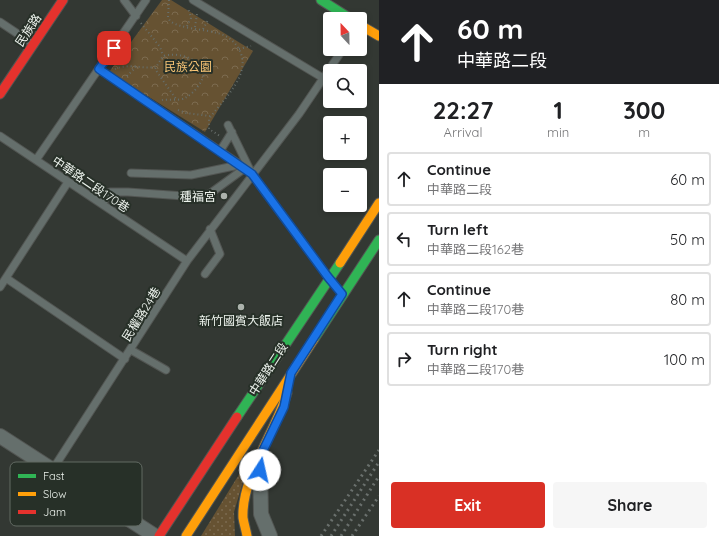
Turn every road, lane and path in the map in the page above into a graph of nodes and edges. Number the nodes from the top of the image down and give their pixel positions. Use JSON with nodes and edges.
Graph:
{"nodes":[{"id":1,"x":63,"y":0,"type":"edge"},
{"id":2,"x":124,"y":0,"type":"edge"},
{"id":3,"x":146,"y":0,"type":"edge"},
{"id":4,"x":169,"y":0,"type":"edge"},
{"id":5,"x":321,"y":0,"type":"edge"},
{"id":6,"x":190,"y":2,"type":"edge"},
{"id":7,"x":199,"y":11,"type":"dead end"},
{"id":8,"x":340,"y":12,"type":"edge"},
{"id":9,"x":137,"y":18,"type":"junction"},
{"id":10,"x":209,"y":18,"type":"dead end"},
{"id":11,"x":0,"y":22,"type":"edge"},
{"id":12,"x":187,"y":26,"type":"junction"},
{"id":13,"x":195,"y":27,"type":"junction"},
{"id":14,"x":203,"y":29,"type":"junction"},
{"id":15,"x":367,"y":29,"type":"edge"},
{"id":16,"x":379,"y":36,"type":"edge"},
{"id":17,"x":33,"y":44,"type":"junction"},
{"id":18,"x":253,"y":45,"type":"dead end"},
{"id":19,"x":239,"y":49,"type":"junction"},
{"id":20,"x":163,"y":56,"type":"junction"},
{"id":21,"x":156,"y":66,"type":"junction"},
{"id":22,"x":99,"y":69,"type":"junction"},
{"id":23,"x":108,"y":74,"type":"junction"},
{"id":24,"x":323,"y":78,"type":"joint"},
{"id":25,"x":0,"y":94,"type":"edge"},
{"id":26,"x":176,"y":99,"type":"junction"},
{"id":27,"x":152,"y":105,"type":"junction"},
{"id":28,"x":173,"y":108,"type":"dead end"},
{"id":29,"x":211,"y":116,"type":"junction"},
{"id":30,"x":228,"y":125,"type":"dead end"},
{"id":31,"x":232,"y":132,"type":"junction"},
{"id":32,"x":0,"y":136,"type":"edge"},
{"id":33,"x":226,"y":141,"type":"junction"},
{"id":34,"x":220,"y":151,"type":"junction"},
{"id":35,"x":36,"y":160,"type":"junction"},
{"id":36,"x":242,"y":166,"type":"junction"},
{"id":37,"x":130,"y":173,"type":"dead end"},
{"id":38,"x":252,"y":174,"type":"junction"},
{"id":39,"x":68,"y":182,"type":"junction"},
{"id":40,"x":379,"y":202,"type":"edge"},
{"id":41,"x":102,"y":204,"type":"junction"},
{"id":42,"x":210,"y":229,"type":"junction"},
{"id":43,"x":379,"y":240,"type":"edge"},
{"id":44,"x":187,"y":261,"type":"junction"},
{"id":45,"x":205,"y":274,"type":"dead end"},
{"id":46,"x":328,"y":277,"type":"junction"},
{"id":47,"x":6,"y":278,"type":"junction"},
{"id":48,"x":0,"y":287,"type":"edge"},
{"id":49,"x":342,"y":294,"type":"junction"},
{"id":50,"x":131,"y":350,"type":"junction"},
{"id":51,"x":125,"y":359,"type":"junction"},
{"id":52,"x":166,"y":370,"type":"dead end"},
{"id":53,"x":291,"y":373,"type":"junction"},
{"id":54,"x":0,"y":436,"type":"edge"},
{"id":55,"x":260,"y":457,"type":"junction"},
{"id":56,"x":42,"y":462,"type":"edge"},
{"id":57,"x":58,"y":462,"type":"edge"},
{"id":58,"x":141,"y":526,"type":"edge"},
{"id":59,"x":157,"y":536,"type":"edge"},
{"id":60,"x":186,"y":536,"type":"edge"},
{"id":61,"x":247,"y":536,"type":"edge"},
{"id":62,"x":270,"y":536,"type":"edge"}],
"edges":[{"from":1,"to":17,"type":"street","name":"民族路"},
{"from":2,"to":9,"type":"lane"},
{"from":3,"to":9,"type":"lane","name":"中華路二段170巷"},
{"from":4,"to":12,"type":"path"},
{"from":5,"to":8,"type":"street"},
{"from":6,"to":12,"type":"path"},
{"from":6,"to":24,"type":"lane"},
{"from":7,"to":13,"type":"path"},
{"from":9,"to":20,"type":"path"},
{"from":9,"to":22,"type":"lane","name":"中華路二段170巷"},
{"from":10,"to":14,"type":"path"},
{"from":11,"to":17,"type":"lane"},
{"from":12,"to":13,"type":"path"},
{"from":13,"to":14,"type":"path"},
{"from":14,"to":19,"type":"path"},
{"from":15,"to":16,"type":"street"},
{"from":17,"to":25,"type":"street","name":"民族路"},
{"from":18,"to":19,"type":"path"},
{"from":19,"to":29,"type":"path"},
{"from":20,"to":21,"type":"path"},
{"from":20,"to":26,"type":"path"},
{"from":21,"to":23,"type":"path"},
{"from":21,"to":26,"type":"path"},
{"from":22,"to":23,"type":"lane"},
{"from":22,"to":35,"type":"lane","name":"中華路二段170巷"},
{"from":23,"to":27,"type":"lane"},
{"from":24,"to":38,"type":"lane","name":"民權路24巷"},
{"from":26,"to":27,"type":"path"},
{"from":27,"to":34,"type":"lane"},
{"from":28,"to":29,"type":"path"},
{"from":29,"to":33,"type":"path"},
{"from":30,"to":31,"type":"lane"},
{"from":31,"to":33,"type":"lane"},
{"from":31,"to":38,"type":"lane"},
{"from":32,"to":35,"type":"lane"},
{"from":33,"to":34,"type":"lane"},
{"from":34,"to":36,"type":"lane"},
{"from":35,"to":39,"type":"lane","name":"中華路二段170巷"},
{"from":36,"to":37,"type":"lane"},
{"from":36,"to":38,"type":"lane"},
{"from":36,"to":41,"type":"lane"},
{"from":38,"to":42,"type":"lane","name":"民權路24巷"},
{"from":38,"to":46,"type":"lane"},
{"from":39,"to":41,"type":"lane","name":"中華路二段170巷"},
{"from":39,"to":47,"type":"lane"},
{"from":40,"to":46,"type":"street","name":"中華路二段"},
{"from":41,"to":44,"type":"lane","name":"中華路二段170巷"},
{"from":42,"to":44,"type":"lane","name":"民權路24巷"},
{"from":42,"to":45,"type":"lane"},
{"from":43,"to":49,"type":"street","name":"中華路二段"},
{"from":44,"to":50,"type":"lane","name":"民權路24巷"},
{"from":46,"to":49,"type":"lane"},
{"from":46,"to":59,"type":"street","name":"中華路二段"},
{"from":47,"to":48,"type":"lane"},
{"from":47,"to":51,"type":"lane"},
{"from":49,"to":53,"type":"street","name":"中華路二段"},
{"from":50,"to":51,"type":"lane","name":"民權路24巷"},
{"from":50,"to":52,"type":"lane"},
{"from":51,"to":57,"type":"lane","name":"民權路24巷"},
{"from":53,"to":55,"type":"street"},
{"from":53,"to":60,"type":"street","name":"中華路二段"},
{"from":54,"to":56,"type":"street"},
{"from":55,"to":61,"type":"street"},
{"from":55,"to":62,"type":"street"},
{"from":58,"to":59,"type":"street"}]}
